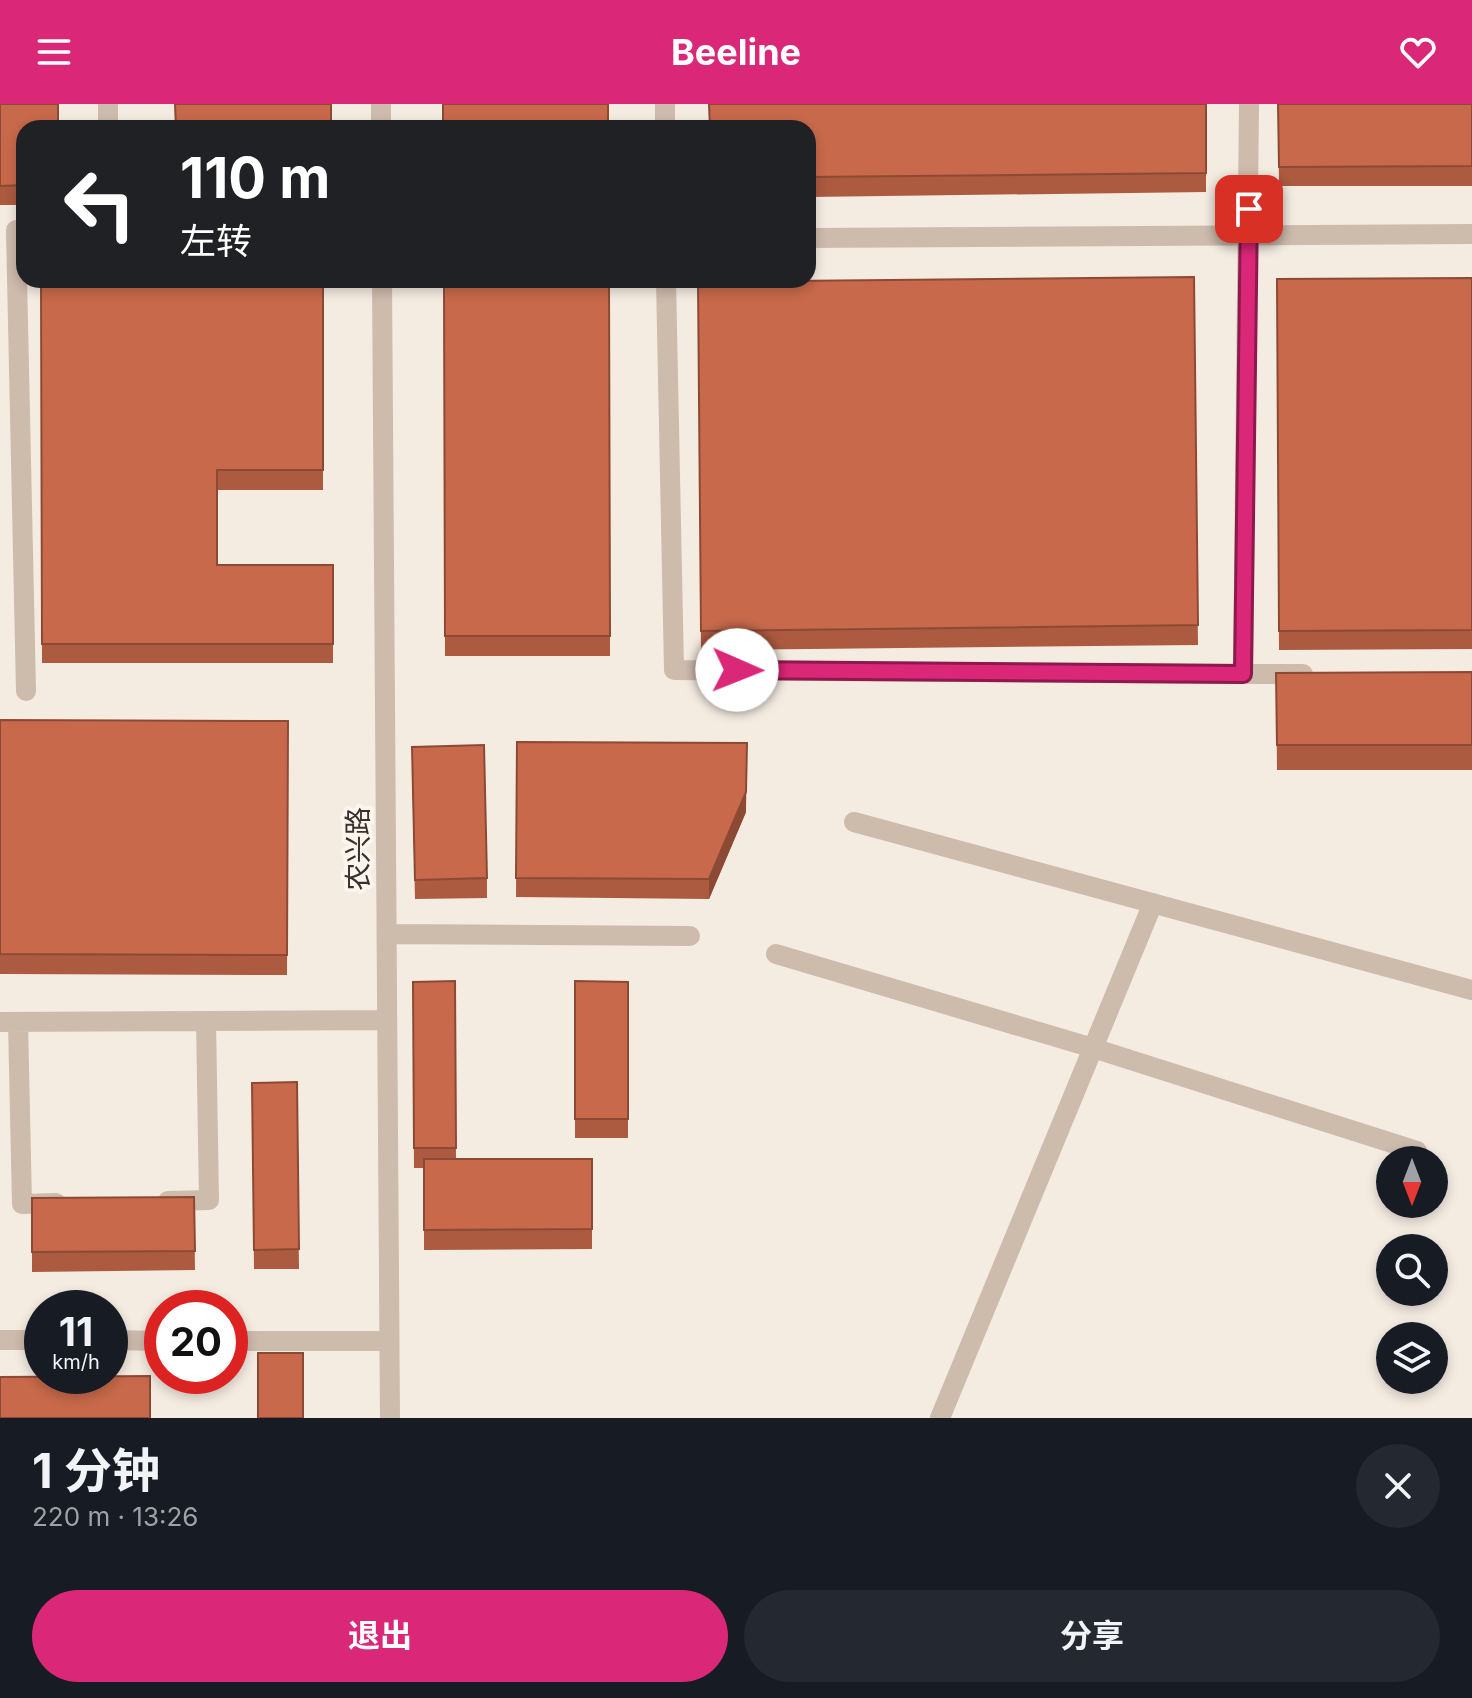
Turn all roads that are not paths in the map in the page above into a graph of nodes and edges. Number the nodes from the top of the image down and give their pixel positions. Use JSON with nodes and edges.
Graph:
{"nodes":[{"id":1,"x":1249,"y":104,"type":"edge"},
{"id":2,"x":1472,"y":234,"type":"edge"},
{"id":3,"x":1249,"y":235,"type":"junction"},
{"id":4,"x":816,"y":238,"type":"edge"},
{"id":5,"x":17,"y":288,"type":"edge"},
{"id":6,"x":382,"y":288,"type":"edge"},
{"id":7,"x":666,"y":288,"type":"edge"},
{"id":8,"x":1243,"y":674,"type":"junction"},
{"id":9,"x":1319,"y":674,"type":"edge"},
{"id":10,"x":26,"y":691,"type":"dead end"},
{"id":11,"x":854,"y":822,"type":"dead end"},
{"id":12,"x":1153,"y":903,"type":"junction"},
{"id":13,"x":387,"y":934,"type":"junction"},
{"id":14,"x":690,"y":936,"type":"dead end"},
{"id":15,"x":776,"y":954,"type":"dead end"},
{"id":16,"x":1472,"y":990,"type":"edge"},
{"id":17,"x":387,"y":1020,"type":"junction"},
{"id":18,"x":206,"y":1021,"type":"junction"},
{"id":19,"x":9,"y":1022,"type":"edge"},
{"id":20,"x":1093,"y":1048,"type":"junction"},
{"id":21,"x":1401,"y":1146,"type":"edge"},
{"id":22,"x":147,"y":1201,"type":"edge"},
{"id":23,"x":69,"y":1203,"type":"edge"},
{"id":24,"x":0,"y":1340,"type":"edge"},
{"id":25,"x":24,"y":1340,"type":"edge"},
{"id":26,"x":248,"y":1341,"type":"edge"},
{"id":27,"x":389,"y":1341,"type":"junction"},
{"id":28,"x":390,"y":1418,"type":"edge"},
{"id":29,"x":940,"y":1418,"type":"edge"}],
"edges":[{"from":1,"to":3,"type":"street"},
{"from":2,"to":3,"type":"street"},
{"from":3,"to":4,"type":"street"},
{"from":3,"to":8,"type":"street"},
{"from":5,"to":10,"type":"street"},
{"from":6,"to":13,"type":"street","name":"农兴路"},
{"from":7,"to":8,"type":"street"},
{"from":8,"to":9,"type":"street"},
{"from":11,"to":12,"type":"street"},
{"from":12,"to":16,"type":"street"},
{"from":12,"to":20,"type":"street"},
{"from":13,"to":14,"type":"street"},
{"from":13,"to":17,"type":"street","name":"农兴路"},
{"from":15,"to":20,"type":"street"},
{"from":17,"to":18,"type":"street"},
{"from":17,"to":27,"type":"street","name":"农兴路"},
{"from":18,"to":19,"type":"street"},
{"from":18,"to":22,"type":"street"},
{"from":19,"to":23,"type":"street"},
{"from":20,"to":21,"type":"street"},
{"from":20,"to":29,"type":"street"},
{"from":24,"to":25,"type":"street"},
{"from":26,"to":27,"type":"street"},
{"from":27,"to":28,"type":"street","name":"农兴路"}]}
